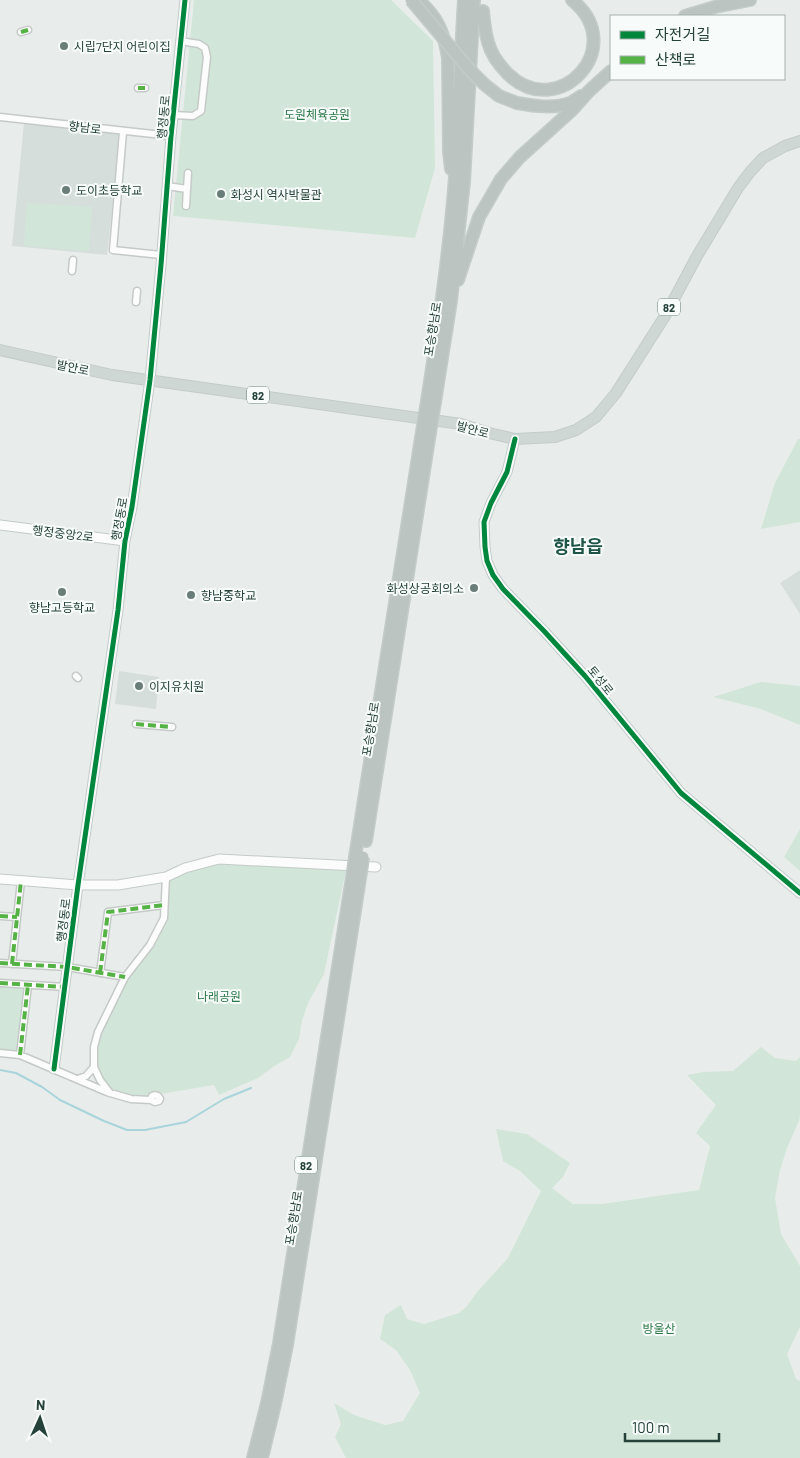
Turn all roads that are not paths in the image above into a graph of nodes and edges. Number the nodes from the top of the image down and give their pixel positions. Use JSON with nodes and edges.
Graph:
{"nodes":[{"id":1,"x":185,"y":0,"type":"edge"},
{"id":2,"x":411,"y":0,"type":"edge"},
{"id":3,"x":418,"y":0,"type":"edge"},
{"id":4,"x":572,"y":0,"type":"edge"},
{"id":5,"x":750,"y":0,"type":"edge"},
{"id":6,"x":475,"y":4,"type":"edge"},
{"id":7,"x":688,"y":15,"type":"edge"},
{"id":8,"x":180,"y":41,"type":"junction"},
{"id":9,"x":610,"y":72,"type":"edge"},
{"id":10,"x":138,"y":88,"type":"dead end"},
{"id":11,"x":145,"y":88,"type":"dead end"},
{"id":12,"x":589,"y":91,"type":"junction"},
{"id":13,"x":173,"y":115,"type":"junction"},
{"id":14,"x":0,"y":117,"type":"edge"},
{"id":15,"x":123,"y":132,"type":"junction"},
{"id":16,"x":171,"y":136,"type":"junction"},
{"id":17,"x":800,"y":141,"type":"edge"},
{"id":18,"x":188,"y":173,"type":"dead end"},
{"id":19,"x":167,"y":186,"type":"junction"},
{"id":20,"x":187,"y":189,"type":"junction"},
{"id":21,"x":454,"y":192,"type":"junction"},
{"id":22,"x":186,"y":206,"type":"dead end"},
{"id":23,"x":161,"y":255,"type":"junction"},
{"id":24,"x":73,"y":260,"type":"dead end"},
{"id":25,"x":72,"y":270,"type":"dead end"},
{"id":26,"x":137,"y":291,"type":"dead end"},
{"id":27,"x":451,"y":301,"type":"junction"},
{"id":28,"x":136,"y":302,"type":"dead end"},
{"id":29,"x":0,"y":350,"type":"edge"},
{"id":30,"x":150,"y":380,"type":"junction"},
{"id":31,"x":431,"y":402,"type":"junction"},
{"id":32,"x":516,"y":439,"type":"junction"},
{"id":33,"x":0,"y":525,"type":"edge"},
{"id":34,"x":125,"y":542,"type":"junction"},
{"id":35,"x":136,"y":724,"type":"dead end"},
{"id":36,"x":172,"y":727,"type":"dead end"},
{"id":37,"x":376,"y":867,"type":"dead end"},
{"id":38,"x":357,"y":872,"type":"junction"},
{"id":39,"x":166,"y":877,"type":"junction"},
{"id":40,"x":0,"y":879,"type":"edge"},
{"id":41,"x":21,"y":881,"type":"junction"},
{"id":42,"x":78,"y":885,"type":"junction"},
{"id":43,"x":800,"y":893,"type":"edge"},
{"id":44,"x":164,"y":905,"type":"junction"},
{"id":45,"x":0,"y":916,"type":"edge"},
{"id":46,"x":17,"y":917,"type":"junction"},
{"id":47,"x":0,"y":963,"type":"edge"},
{"id":48,"x":12,"y":964,"type":"junction"},
{"id":49,"x":67,"y":968,"type":"junction"},
{"id":50,"x":100,"y":973,"type":"junction"},
{"id":51,"x":125,"y":978,"type":"junction"},
{"id":52,"x":0,"y":983,"type":"edge"},
{"id":53,"x":28,"y":985,"type":"junction"},
{"id":54,"x":65,"y":987,"type":"junction"},
{"id":55,"x":0,"y":1052,"type":"edge"},
{"id":56,"x":20,"y":1055,"type":"junction"},
{"id":57,"x":94,"y":1067,"type":"junction"},
{"id":58,"x":54,"y":1069,"type":"junction"},
{"id":59,"x":78,"y":1079,"type":"junction"},
{"id":60,"x":110,"y":1093,"type":"junction"},
{"id":61,"x":151,"y":1100,"type":"dead end"},
{"id":62,"x":253,"y":1458,"type":"edge"},
{"id":63,"x":262,"y":1458,"type":"edge"}],
"edges":[{"from":1,"to":8,"type":"street","name":"행정동로"},
{"from":2,"to":12,"type":"highway","bridge":true},
{"from":3,"to":21,"type":"highway"},
{"from":4,"to":6,"type":"highway"},
{"from":5,"to":7,"type":"highway"},
{"from":6,"to":21,"type":"highway","name":"포승향남로","number":"82"},
{"from":6,"to":27,"type":"highway","name":"포승향남로","number":"82"},
{"from":8,"to":13,"type":"street","name":"행정동로"},
{"from":8,"to":13,"type":"street"},
{"from":9,"to":12,"type":"highway"},
{"from":10,"to":11,"type":"street"},
{"from":12,"to":27,"type":"highway"},
{"from":13,"to":16,"type":"street","name":"행정동로"},
{"from":14,"to":15,"type":"street","name":"향남로"},
{"from":15,"to":16,"type":"street","name":"향남로"},
{"from":15,"to":23,"type":"street"},
{"from":16,"to":19,"type":"street","name":"행정동로"},
{"from":17,"to":32,"type":"main road","name":"발안로","number":"82"},
{"from":18,"to":20,"type":"street"},
{"from":19,"to":20,"type":"street"},
{"from":19,"to":23,"type":"street","name":"행정동로"},
{"from":20,"to":22,"type":"street"},
{"from":21,"to":31,"type":"highway","name":"포승향남로","number":"82"},
{"from":23,"to":30,"type":"street","name":"행정동로"},
{"from":24,"to":25,"type":"street"},
{"from":26,"to":28,"type":"street"},
{"from":27,"to":31,"type":"highway","name":"포승향남로","number":"82"},
{"from":29,"to":30,"type":"main road","name":"발안로","number":"82"},
{"from":30,"to":32,"type":"main road","name":"발안로","number":"82"},
{"from":30,"to":34,"type":"street","name":"행정동로"},
{"from":31,"to":38,"type":"highway","name":"포승향남로","number":"82","bridge":true},
{"from":32,"to":43,"type":"street","name":"토성로"},
{"from":33,"to":34,"type":"street","name":"행정중앙2로"},
{"from":34,"to":42,"type":"street","name":"행정동로"},
{"from":35,"to":36,"type":"street"},
{"from":37,"to":39,"type":"street"},
{"from":38,"to":62,"type":"highway","name":"포승향남로","number":"82"},
{"from":38,"to":63,"type":"highway","name":"포승향남로","number":"82"},
{"from":39,"to":42,"type":"street"},
{"from":39,"to":44,"type":"street"},
{"from":40,"to":41,"type":"street"},
{"from":41,"to":42,"type":"street"},
{"from":41,"to":46,"type":"street"},
{"from":42,"to":49,"type":"street","name":"행정동로"},
{"from":44,"to":50,"type":"street"},
{"from":44,"to":51,"type":"street"},
{"from":45,"to":46,"type":"street"},
{"from":46,"to":48,"type":"street"},
{"from":47,"to":48,"type":"street"},
{"from":48,"to":49,"type":"street"},
{"from":49,"to":50,"type":"street"},
{"from":49,"to":54,"type":"street","name":"행정동로"},
{"from":50,"to":51,"type":"street"},
{"from":51,"to":57,"type":"street"},
{"from":52,"to":53,"type":"street"},
{"from":53,"to":54,"type":"street"},
{"from":53,"to":56,"type":"street"},
{"from":54,"to":58,"type":"street","name":"행정동로"},
{"from":55,"to":56,"type":"street"},
{"from":56,"to":58,"type":"street"},
{"from":57,"to":59,"type":"street"},
{"from":57,"to":60,"type":"street"},
{"from":58,"to":59,"type":"street"},
{"from":59,"to":60,"type":"street"},
{"from":60,"to":61,"type":"street"}]}
